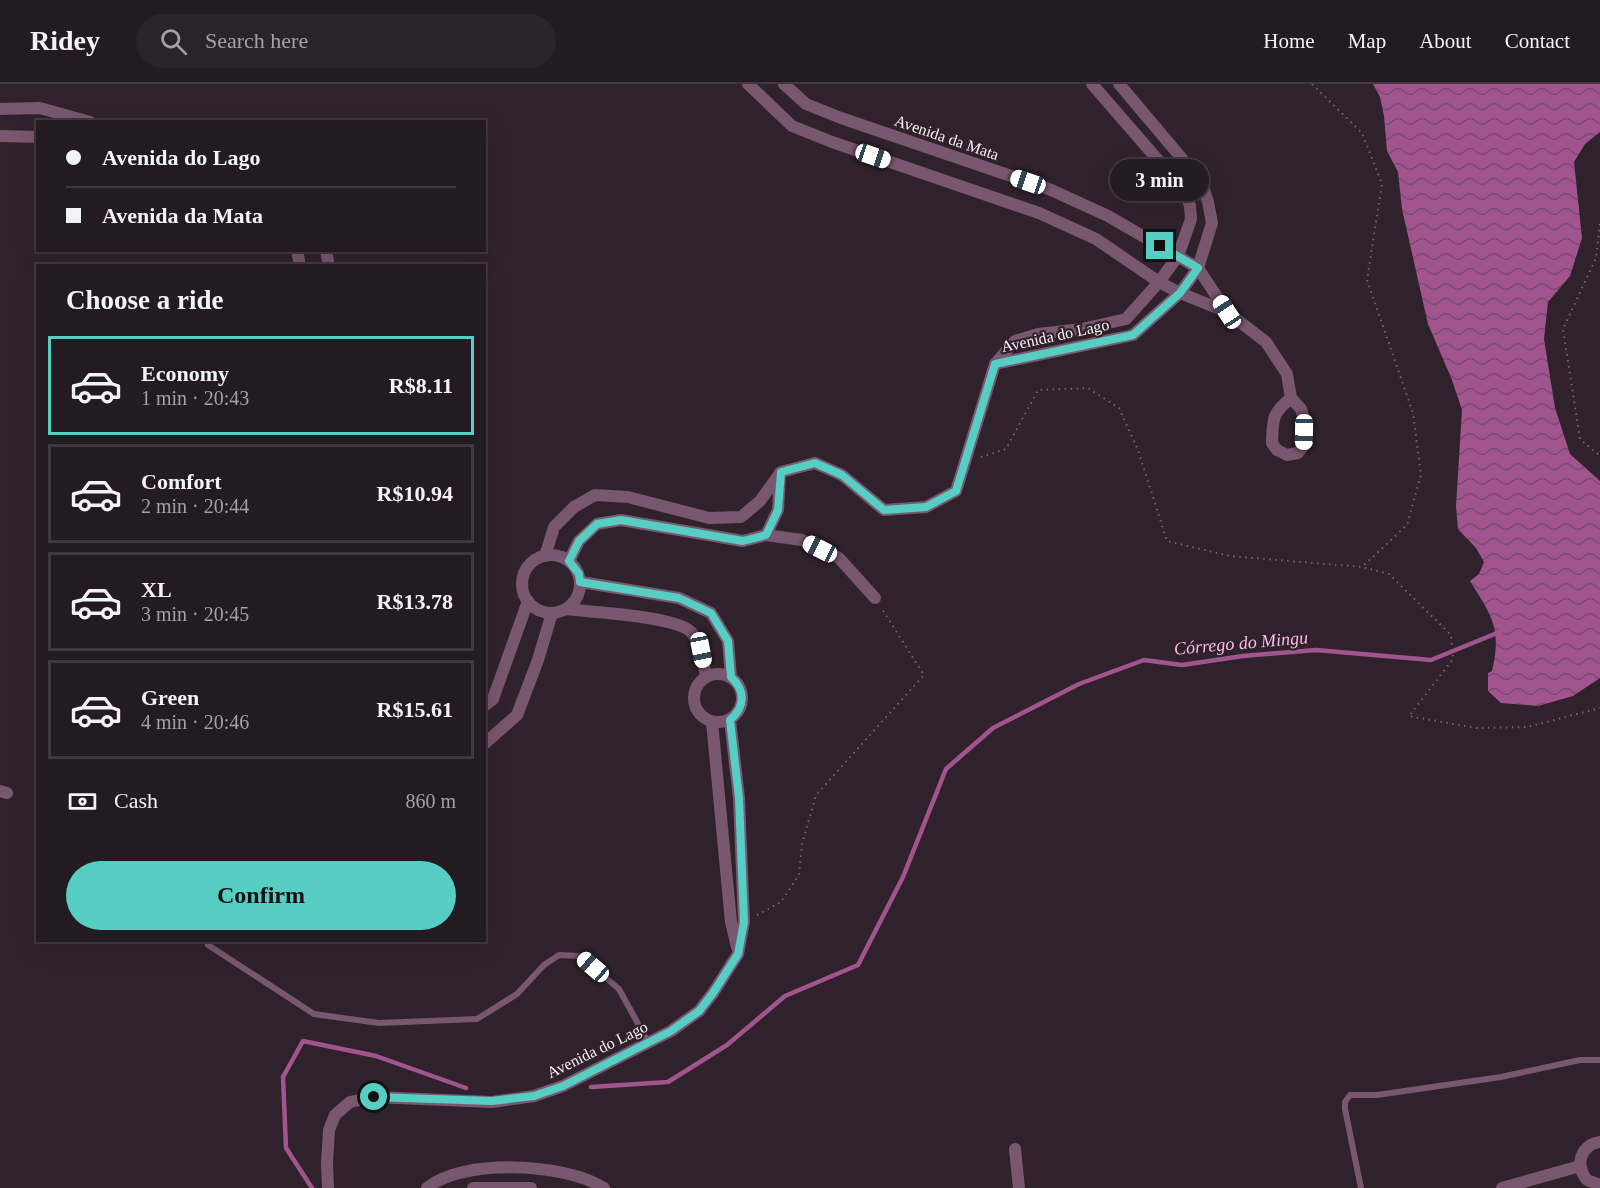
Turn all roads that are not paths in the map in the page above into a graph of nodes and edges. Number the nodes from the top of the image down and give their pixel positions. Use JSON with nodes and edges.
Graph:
{"nodes":[{"id":1,"x":748,"y":84,"type":"edge"},
{"id":2,"x":784,"y":84,"type":"edge"},
{"id":3,"x":1092,"y":84,"type":"edge"},
{"id":4,"x":1119,"y":84,"type":"edge"},
{"id":5,"x":0,"y":109,"type":"edge"},
{"id":6,"x":83,"y":120,"type":"edge"},
{"id":7,"x":0,"y":136,"type":"edge"},
{"id":8,"x":36,"y":137,"type":"edge"},
{"id":9,"x":1178,"y":256,"type":"junction"},
{"id":10,"x":1198,"y":268,"type":"junction"},
{"id":11,"x":1159,"y":282,"type":"junction"},
{"id":12,"x":1180,"y":293,"type":"junction"},
{"id":13,"x":1227,"y":312,"type":"junction"},
{"id":14,"x":995,"y":364,"type":"junction"},
{"id":15,"x":1291,"y":398,"type":"dead end"},
{"id":16,"x":781,"y":472,"type":"junction"},
{"id":17,"x":766,"y":535,"type":"junction"},
{"id":18,"x":545,"y":556,"type":"junction"},
{"id":19,"x":569,"y":561,"type":"junction"},
{"id":20,"x":580,"y":582,"type":"junction"},
{"id":21,"x":875,"y":598,"type":"road end"},
{"id":22,"x":528,"y":601,"type":"junction"},
{"id":23,"x":566,"y":609,"type":"junction"},
{"id":24,"x":552,"y":613,"type":"junction"},
{"id":25,"x":706,"y":676,"type":"junction"},
{"id":26,"x":731,"y":677,"type":"junction"},
{"id":27,"x":486,"y":704,"type":"edge"},
{"id":28,"x":730,"y":720,"type":"junction"},
{"id":29,"x":712,"y":722,"type":"junction"},
{"id":30,"x":486,"y":742,"type":"edge"},
{"id":31,"x":208,"y":945,"type":"dead end"},
{"id":32,"x":738,"y":954,"type":"junction"},
{"id":33,"x":649,"y":1042,"type":"junction"},
{"id":34,"x":1600,"y":1060,"type":"edge"},
{"id":35,"x":1600,"y":1142,"type":"edge"},
{"id":36,"x":1015,"y":1149,"type":"dead end"},
{"id":37,"x":1580,"y":1166,"type":"junction"},
{"id":38,"x":1593,"y":1186,"type":"edge"},
{"id":39,"x":328,"y":1188,"type":"edge"},
{"id":40,"x":427,"y":1188,"type":"edge"},
{"id":41,"x":473,"y":1188,"type":"edge"},
{"id":42,"x":531,"y":1188,"type":"edge"},
{"id":43,"x":603,"y":1188,"type":"edge"},
{"id":44,"x":1019,"y":1188,"type":"edge"},
{"id":45,"x":1361,"y":1188,"type":"edge"},
{"id":46,"x":1502,"y":1188,"type":"edge"}],
"edges":[{"from":1,"to":11,"type":"street"},
{"from":2,"to":9,"type":"street","name":"Avenida da Mata"},
{"from":3,"to":9,"type":"street","name":"Avenida do Lago"},
{"from":4,"to":10,"type":"street","name":"Avenida do Lago"},
{"from":5,"to":6,"type":"street"},
{"from":7,"to":8,"type":"street"},
{"from":9,"to":10,"type":"street","name":"Avenida da Mata"},
{"from":9,"to":11,"type":"street","name":"Avenida do Lago"},
{"from":10,"to":12,"type":"street","name":"Avenida do Lago"},
{"from":10,"to":13,"type":"street"},
{"from":11,"to":12,"type":"street"},
{"from":11,"to":14,"type":"street","name":"Avenida do Lago"},
{"from":12,"to":13,"type":"street"},
{"from":12,"to":14,"type":"street","name":"Avenida do Lago"},
{"from":13,"to":15,"type":"street"},
{"from":14,"to":16,"type":"street","name":"Avenida do Lago"},
{"from":16,"to":17,"type":"street"},
{"from":16,"to":18,"type":"street"},
{"from":17,"to":19,"type":"street"},
{"from":17,"to":21,"type":"street"},
{"from":18,"to":19,"type":"street"},
{"from":18,"to":22,"type":"street"},
{"from":19,"to":20,"type":"street"},
{"from":20,"to":23,"type":"street"},
{"from":20,"to":26,"type":"street"},
{"from":22,"to":24,"type":"street"},
{"from":22,"to":27,"type":"street"},
{"from":23,"to":24,"type":"street"},
{"from":23,"to":25,"type":"street"},
{"from":24,"to":30,"type":"street"},
{"from":25,"to":26,"type":"street"},
{"from":25,"to":29,"type":"street"},
{"from":26,"to":28,"type":"street"},
{"from":28,"to":29,"type":"street"},
{"from":28,"to":32,"type":"street","name":"Avenida do Lago"},
{"from":29,"to":32,"type":"street"},
{"from":31,"to":33,"type":"lane"},
{"from":32,"to":33,"type":"street","name":"Avenida do Lago"},
{"from":33,"to":39,"type":"street","name":"Avenida do Lago"},
{"from":34,"to":45,"type":"lane"},
{"from":35,"to":37,"type":"street"},
{"from":36,"to":44,"type":"street"},
{"from":37,"to":38,"type":"street"},
{"from":37,"to":46,"type":"street"},
{"from":40,"to":43,"type":"street"},
{"from":41,"to":42,"type":"street"}]}
